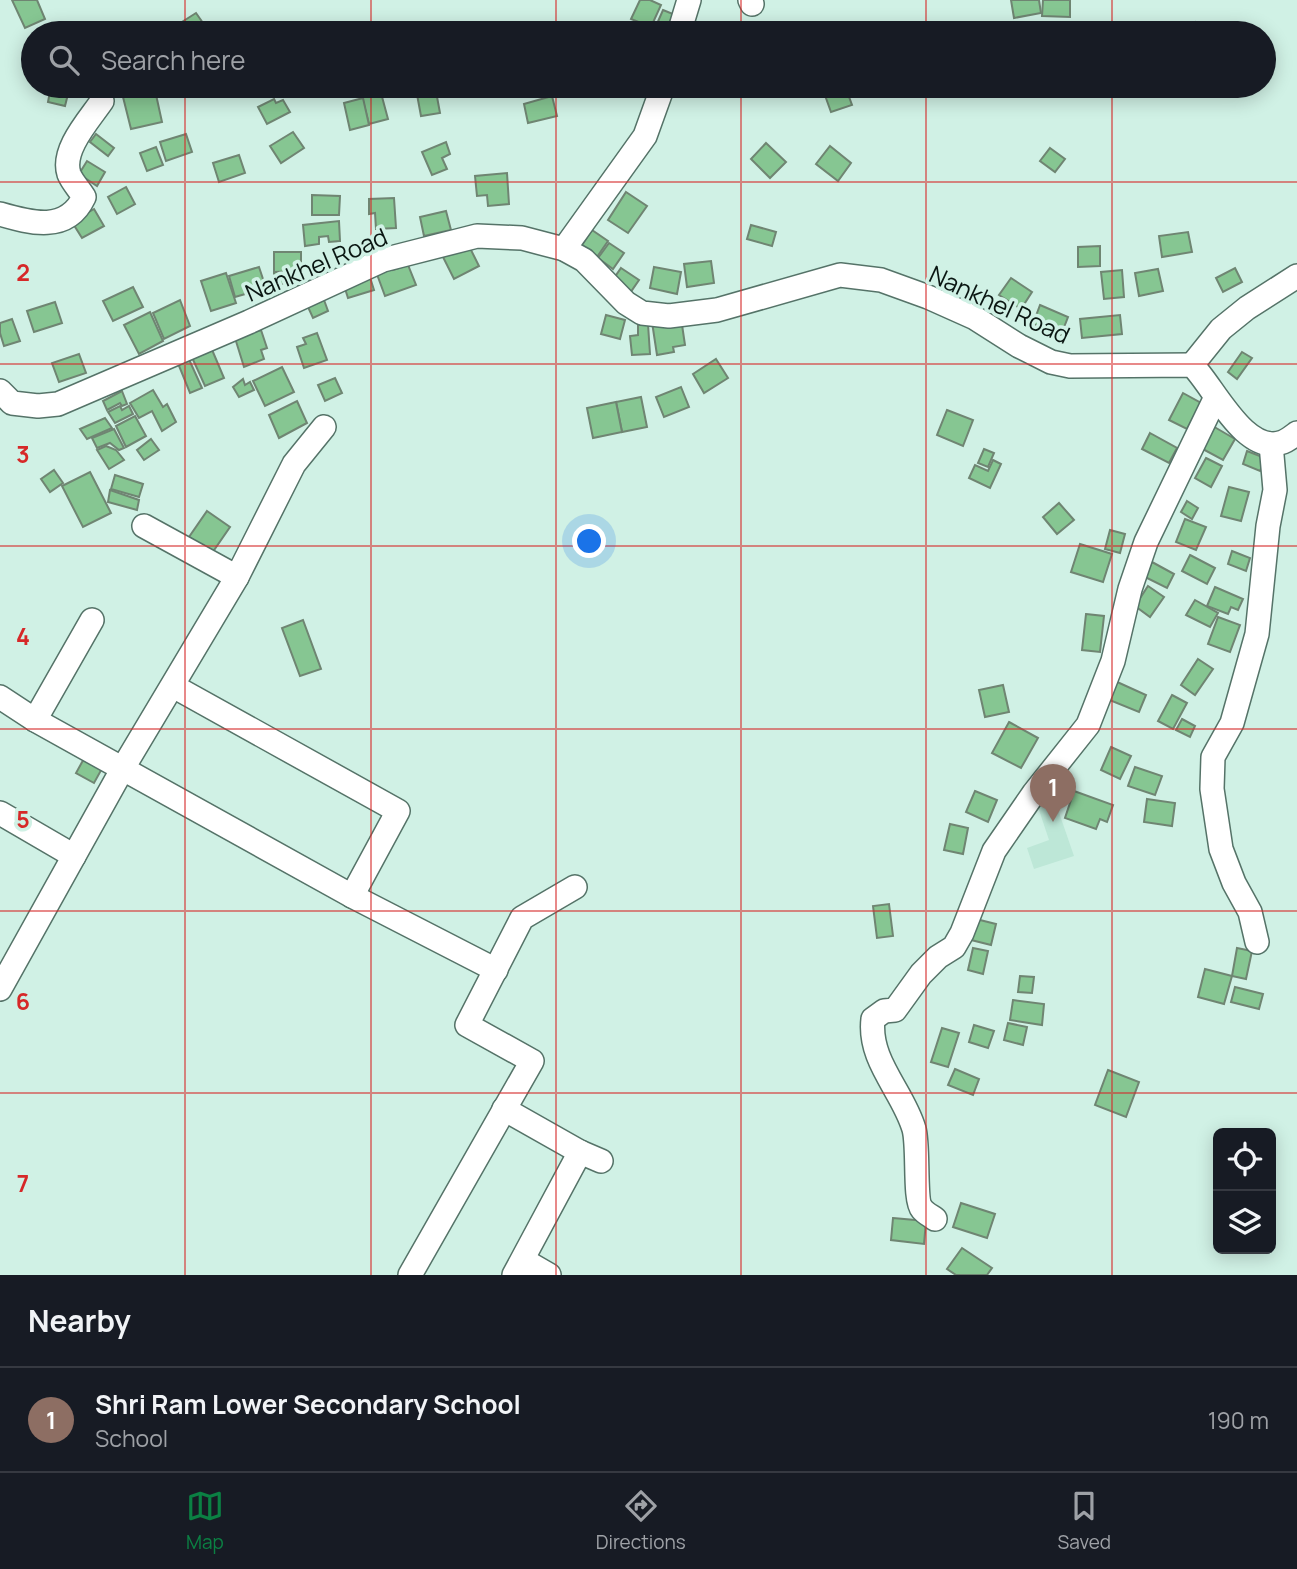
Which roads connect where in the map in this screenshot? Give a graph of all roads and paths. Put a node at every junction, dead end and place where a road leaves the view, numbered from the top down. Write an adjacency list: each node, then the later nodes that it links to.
1 (689, 0): 2 (street)
2 (683, 21)
3 (659, 98): 6 (street)
4 (102, 102): 5 (street)
5 (0, 214)
6 (564, 249): 8 (street, Nankhel Road); 10 (street, Nankhel Road)
7 (1297, 276): 8 (street)
8 (1192, 365): 9 (street)
9 (1215, 399): 13 (street); 31 (street)
10 (4, 400)
11 (324, 427): 15 (street)
12 (1297, 433): 13 (street)
13 (1271, 444): 25 (street)
14 (144, 526): 15 (street)
15 (237, 577): 17 (street)
16 (92, 620): 19 (street)
17 (173, 686): 20 (street); 24 (street)
18 (0, 697): 19 (street)
19 (35, 720): 20 (street)
20 (122, 768): 22 (street); 24 (street)
21 (0, 813): 22 (street)
22 (74, 856): 27 (street)
23 (575, 887): 26 (street)
24 (352, 896): 26 (street)
25 (1257, 942)
26 (496, 970): 28 (street)
27 (0, 989)
28 (504, 1109): 29 (street); 33 (street)
29 (580, 1152): 30 (street); 32 (street)
30 (601, 1161)
31 (935, 1219)
32 (518, 1267): 34 (street)
33 (410, 1275)
34 (549, 1275)

